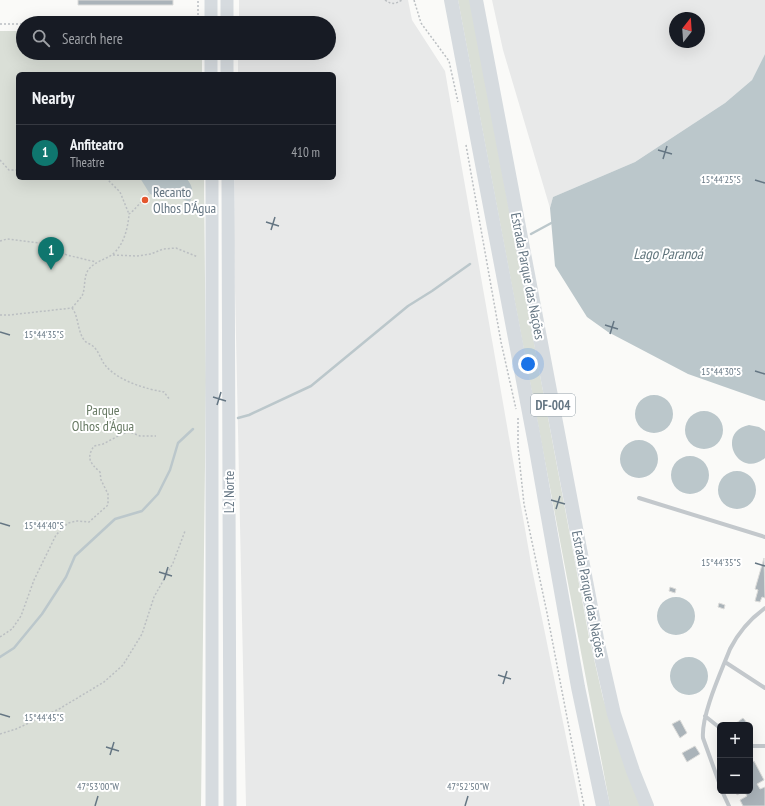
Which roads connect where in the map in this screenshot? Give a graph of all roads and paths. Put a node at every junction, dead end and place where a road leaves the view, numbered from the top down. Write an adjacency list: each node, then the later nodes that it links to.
1 (198, 0): 9 (path)
2 (211, 0): 10 (main road)
3 (226, 0): 11 (main road)
4 (385, 0): 5 (path)
5 (402, 0)
6 (414, 0): 18 (path)
7 (451, 0): 54 (highway, Estrada Parque das Nações / DF-004)
8 (476, 0): 55 (highway, Estrada Parque das Nações / DF-004)
9 (198, 16)
10 (211, 16)
11 (227, 16)
12 (0, 24): 13 (path)
13 (16, 24)
14 (211, 60): 16 (main road)
15 (227, 60): 17 (main road)
16 (211, 72)
17 (227, 72)
18 (459, 105)
19 (466, 143): 34 (path)
20 (0, 160): 21 (path)
21 (16, 170)
22 (108, 180): 26 (path)
23 (212, 180): 51 (main road, L2 Norte)
24 (228, 180): 52 (main road, L2 Norte)
25 (149, 194): 26 (path)
26 (129, 214): 28 (path)
27 (0, 240): 30 (path)
28 (112, 255): 29 (path); 30 (path)
29 (198, 257)
30 (96, 262): 31 (path)
31 (72, 308): 32 (path); 33 (path)
32 (0, 315)
33 (170, 400)
34 (516, 409)
35 (518, 416): 53 (path)
36 (156, 436): 41 (path)
37 (639, 498): 39 (lane)
38 (185, 531): 46 (path)
39 (765, 537)
40 (765, 608): 42 (lane)
41 (0, 637)
42 (725, 662): 43 (lane); 44 (lane)
43 (765, 688)
44 (705, 716): 45 (lane); 49 (lane)
45 (717, 726)
46 (0, 734)
47 (753, 746): 48 (lane)
48 (765, 746)
49 (717, 777)
50 (723, 794): 56 (lane)
51 (212, 806)
52 (230, 806)
53 (584, 806)
54 (603, 806)
55 (647, 806)
56 (728, 806)

